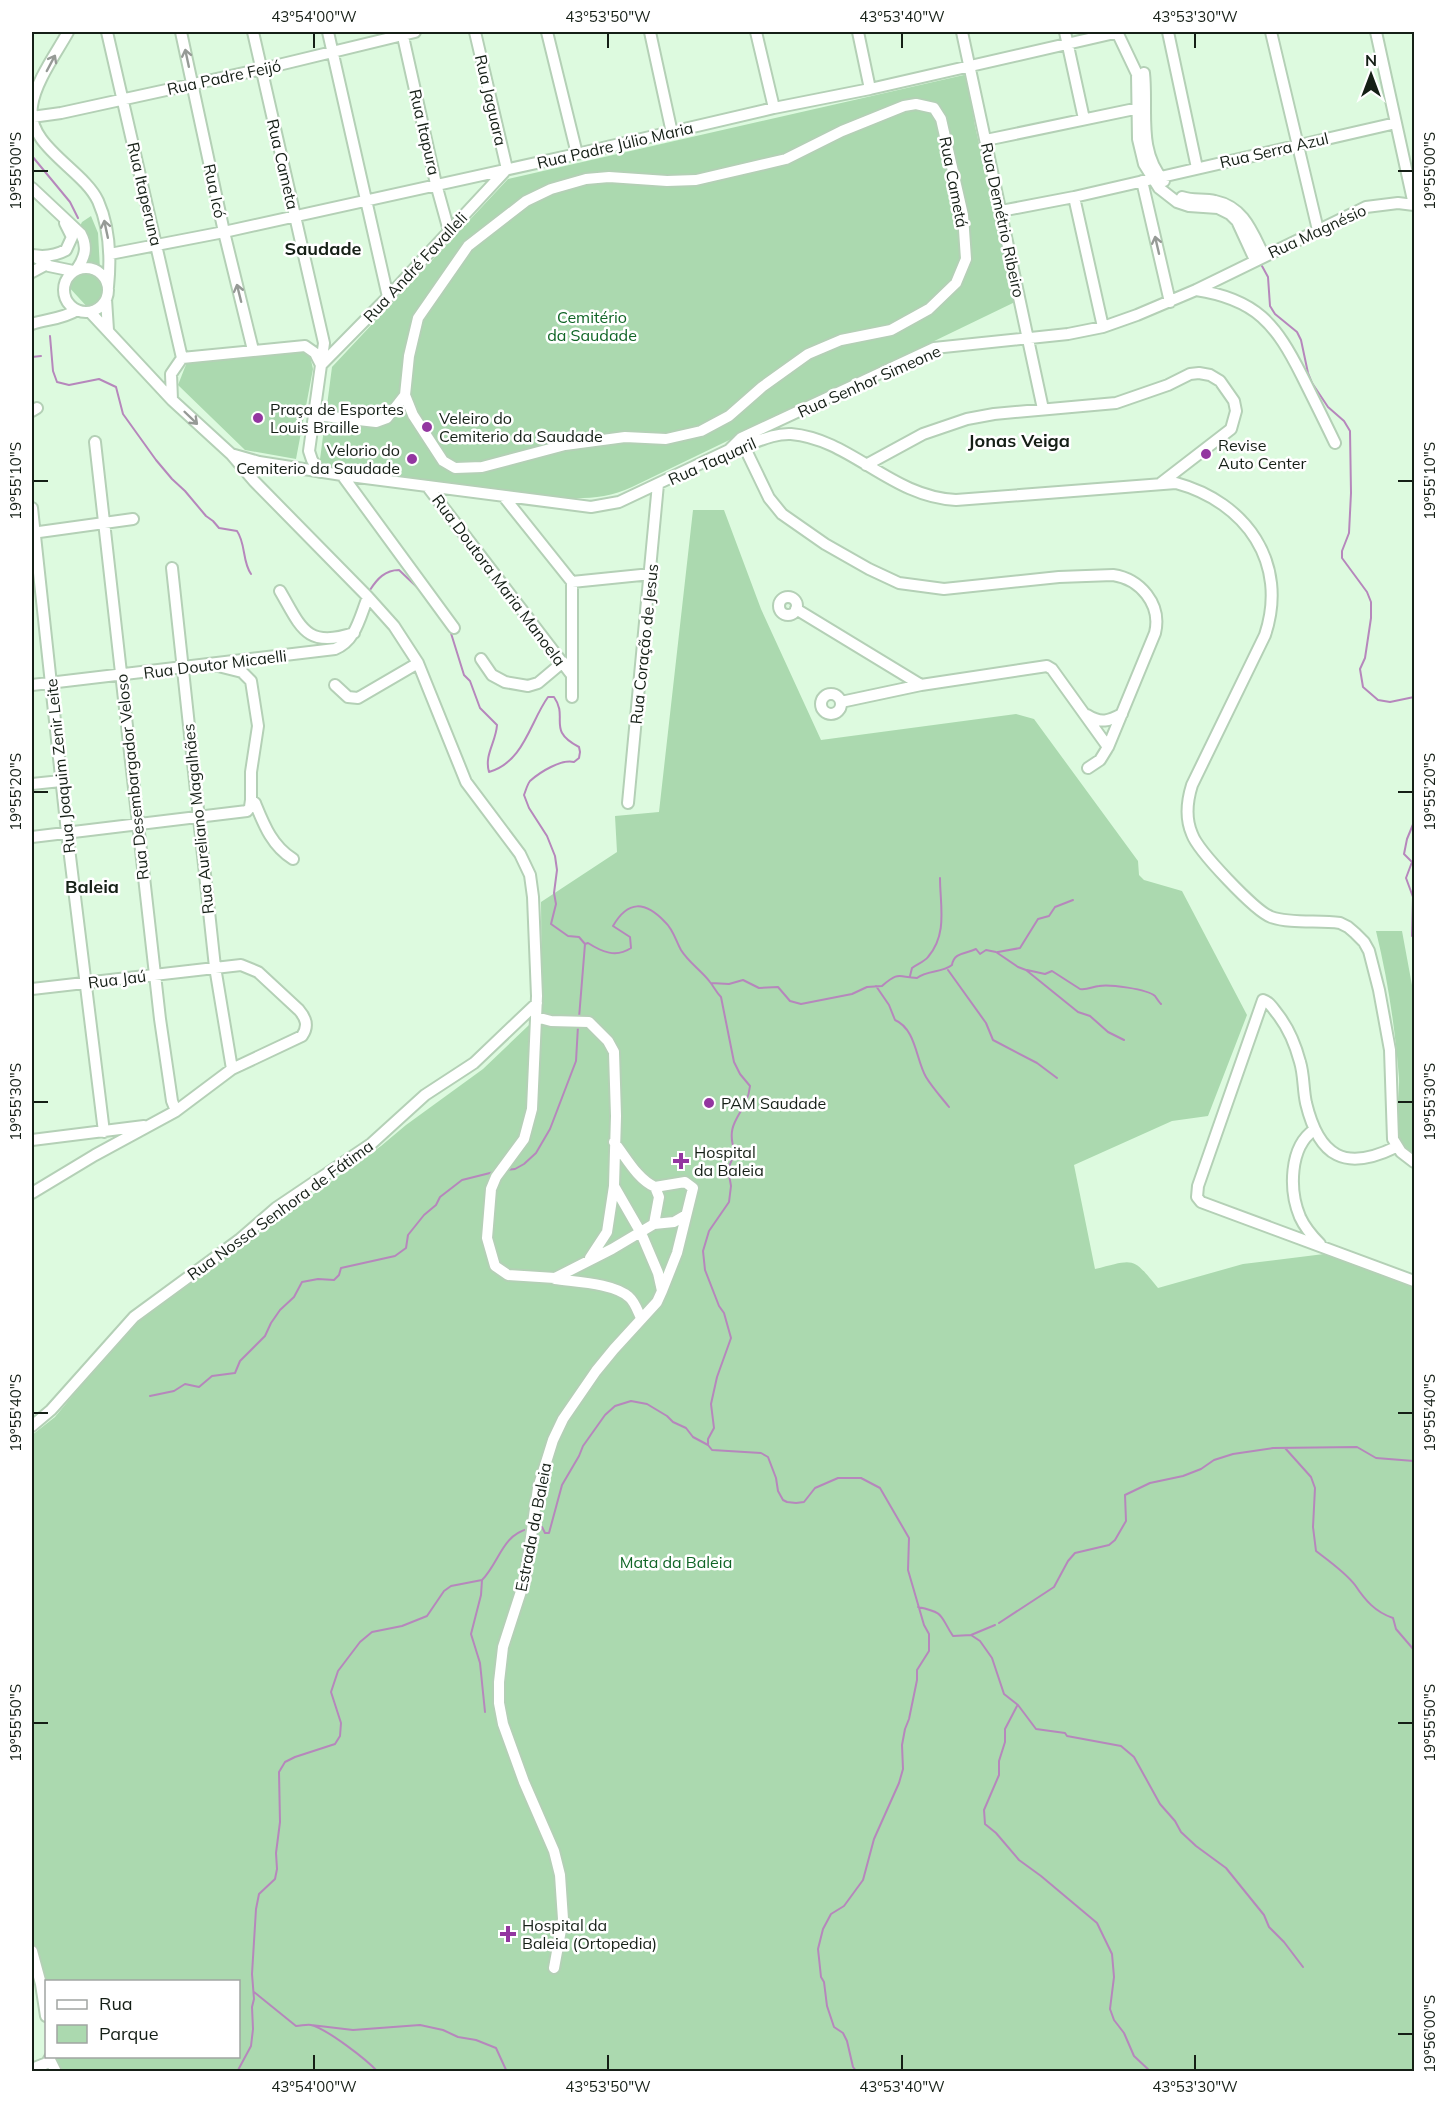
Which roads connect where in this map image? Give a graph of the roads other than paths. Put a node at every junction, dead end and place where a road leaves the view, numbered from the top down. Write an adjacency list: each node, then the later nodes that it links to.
1 (68, 32): 28 (street, one-way to 1)
2 (107, 32): 25 (street, Rua Itaperuna)
3 (181, 32): 23 (street, Rua Icó, one-way to 3)
4 (253, 32): 22 (street, Rua Cameta)
5 (328, 32): 20 (street)
6 (415, 32): 18 (street, Rua Padre Feijó)
7 (475, 32): 36 (street, Rua Jaguara)
8 (547, 32): 34 (street)
9 (650, 32): 31 (street)
10 (756, 32): 26 (street)
11 (858, 32): 24 (street)
12 (962, 32): 21 (street, Rua Demétrio Ribeiro)
13 (1118, 32): 19 (street, Rua Padre Júlio Maria); 27 (street)
14 (1124, 32): 27 (street)
15 (1168, 32): 35 (street)
16 (1271, 32): 33 (street)
17 (1376, 32): 30 (street)
18 (402, 33): 20 (street, Rua Padre Feijó); 38 (street, Rua Itapura)
19 (1066, 37): 21 (street, Rua Padre Júlio Maria); 29 (street)
20 (333, 53): 22 (street, Rua Padre Feijó); 41 (street)
21 (970, 66): 24 (street, Rua Padre Júlio Maria); 32 (street, Rua Demétrio Ribeiro)
22 (262, 69): 23 (street, Rua Padre Feijó); 45 (street, Rua Cameta)
23 (192, 84): 25 (street, Rua Padre Feijó); 48 (street, Rua Icó)
24 (870, 88): 26 (street, Rua Padre Júlio Maria)
25 (122, 100): 28 (street, Rua Padre Feijó); 49 (street, Rua Itaperuna)
26 (774, 108): 31 (street, Rua Padre Júlio Maria)
27 (1141, 108): 29 (street); 37 (street)
28 (32, 117): 50 (street, one-way to 28)
29 (1083, 119): 32 (street)
30 (1396, 123): 33 (street, Rua Serra Azul); 42 (street)
31 (672, 133): 34 (street, Rua Padre Júlio Maria)
32 (986, 140): 43 (street, Rua Demétrio Ribeiro)
33 (1299, 144): 35 (street, Rua Serra Azul); 46 (street)
34 (578, 154): 36 (street, Rua Padre Júlio Maria)
35 (1197, 168): 37 (street, Rua Serra Azul)
36 (507, 169): 38 (street, Rua Padre Júlio Maria); 47 (street, Rua André Favalleli)
37 (1152, 179): 40 (street, Rua Serra Azul); 52 (street); 61 (street, one-way to 37)
38 (436, 184): 41 (street, Rua Padre Júlio Maria); 47 (street, Rua Itapura)
39 (32, 188): 44 (street)
40 (1074, 197): 43 (street, Rua Serra Azul); 66 (street)
41 (365, 200): 45 (street, Rua Padre Júlio Maria); 59 (street)
42 (1414, 205): 46 (street, Rua Magnésio)
43 (1001, 211): 69 (street, Rua Demétrio Ribeiro)
44 (58, 213): 51 (street); 54 (street)
45 (294, 216): 48 (street, Rua Padre Júlio Maria); 68 (street, Rua Cameta)
46 (1318, 230): 52 (street, Rua Magnésio)
47 (449, 231): 59 (street, Rua André Favalleli)
48 (224, 232): 49 (street, Rua Padre Júlio Maria); 71 (street, Rua Icó, one-way to 48)
49 (157, 245): 50 (street, Rua Padre Júlio Maria); 72 (street, Rua Itaperuna)
50 (110, 254): 56 (street)
51 (32, 255): 53 (street)
52 (1259, 258): 57 (street, Rua Senhor Simeone)
53 (48, 265): 54 (street); 55 (street); 58 (street)
54 (75, 270): 56 (street); 58 (street)
55 (32, 272)
56 (108, 287): 60 (street)
57 (1196, 290): 61 (street, Rua Senhor Simeone); 82 (street)
58 (64, 292): 62 (street); 64 (street)
59 (388, 297): 73 (street, Rua André Favalleli)
60 (106, 299): 63 (street); 67 (street)
61 (1170, 302): 66 (street, Rua Senhor Simeone)
62 (77, 310): 63 (street); 64 (street)
63 (90, 312): 67 (street)
64 (50, 318): 65 (street)
65 (32, 324)
66 (1103, 327): 69 (street, Rua Senhor Simeone)
67 (108, 330): 75 (street)
68 (321, 332): 70 (street); 73 (street, Rua Cameta)
69 (1029, 339): 78 (street, Rua Demétrio Ribeiro); 81 (street, Rua Senhor Simeone)
70 (305, 346): 71 (street); 73 (street)
71 (253, 350): 72 (street)
72 (182, 357): 74 (street)
73 (321, 365): 79 (street, Rua Cameta)
74 (171, 374): 75 (street); 77 (street)
75 (150, 376): 77 (street)
76 (405, 395): 76 (street, Rua Cametá); 79 (street)
77 (172, 400): 84 (street, one-way to 84)
78 (1043, 409): 86 (street); 91 (street)
79 (315, 415): 83 (street, Rua Cameta)
80 (95, 442): 97 (street, Rua Desembargador Veloso)
81 (742, 443): 86 (street, Rua Taquaril); 92 (street, Rua Taquaril); 121 (street)
82 (1335, 443)
83 (309, 450): 87 (street); 88 (street)
84 (231, 454): 85 (street, Rua Taquaril); 90 (street)
85 (259, 462): 87 (street, Rua Taquaril); 90 (street)
86 (866, 465): 91 (street, Rua Taquaril)
87 (290, 467): 88 (street, Rua Taquaril)
88 (320, 472): 89 (street, Rua Taquaril)
89 (342, 475): 93 (street, Rua Taquaril); 105 (street)
90 (254, 481): 103 (street)
91 (1161, 483): 146 (street, Rua Taquaril)
92 (658, 484): 94 (street, Rua Taquaril); 100 (street, Rua Coração de Jesus)
93 (428, 486): 94 (street, Rua Taquaril); 108 (street, Rua Doutora Maria Manoela)
94 (504, 496): 101 (street)
95 (32, 508): 98 (street, Rua Joaquim Zenir Leite)
96 (134, 519): 97 (street)
97 (105, 524): 98 (street); 113 (street, Rua Desembargador Veloso)
98 (33, 533): 114 (street, Rua Joaquim Zenir Leite)
99 (172, 568): 111 (street, Rua Aureliano Magalhães)
100 (651, 574): 101 (street); 127 (street, Rua Coração de Jesus)
101 (572, 582): 112 (street)
102 (280, 591): 106 (street)
103 (368, 597): 106 (street); 109 (street)
104 (796, 609): 117 (street)
105 (454, 628)
106 (354, 633): 110 (street, Rua Doutor Micaelli)
107 (481, 659): 108 (street)
108 (563, 662): 112 (street, Rua Doutora Maria Manoela)
109 (418, 663): 116 (street); 137 (street)
110 (210, 664): 111 (street, Rua Doutor Micaelli); 126 (street)
111 (181, 668): 113 (street, Rua Doutor Micaelli); 128 (street, Rua Aureliano Magalhães)
112 (571, 674): 118 (street)
113 (121, 675): 114 (street, Rua Doutor Micaelli); 129 (street, Rua Desembargador Veloso)
114 (51, 682): 115 (street, Rua Doutor Micaelli); 124 (street, Rua Joaquim Zenir Leite)
115 (32, 685)
116 (335, 685)
117 (921, 685): 119 (street); 120 (street)
118 (572, 698)
119 (841, 702)
120 (1083, 712): 121 (street); 122 (street)
121 (1123, 714): 122 (street)
122 (1108, 747): 123 (street)
123 (1088, 768)
124 (61, 781): 125 (street); 130 (street, Rua Joaquim Zenir Leite)
125 (32, 784)
126 (251, 800): 128 (street); 132 (street)
127 (628, 803)
128 (198, 818): 129 (street); 133 (street, Rua Aureliano Magalhães)
129 (136, 825): 130 (street); 134 (street, Rua Desembargador Veloso)
130 (67, 832): 131 (street); 135 (street, Rua Joaquim Zenir Leite)
131 (32, 837)
132 (293, 859)
133 (215, 967): 134 (street, Rua Jaú); 139 (street, Rua Aureliano Magalhães); 139 (street, Rua Jaú)
134 (156, 975): 135 (street, Rua Jaú); 140 (street, Rua Desembargador Veloso)
135 (86, 983): 136 (street, Rua Jaú); 143 (street, Rua Joaquim Zenir Leite)
136 (32, 989)
137 (537, 1003): 138 (street); 160 (street, Rua Nossa Senhora de Fátima)
138 (536, 1017): 145 (street); 156 (street)
139 (232, 1069): 140 (street)
140 (176, 1111): 141 (street)
141 (152, 1125): 143 (street); 150 (street)
142 (1314, 1130): 146 (street); 154 (street); 154 (street)
143 (104, 1132): 144 (street)
144 (32, 1139)
145 (614, 1142): 148 (street); 149 (street)
146 (1396, 1147): 147 (street)
147 (1414, 1162)
148 (614, 1186): 153 (street); 155 (street)
149 (655, 1187): 151 (street, Estrada da Baleia); 152 (street)
150 (32, 1193)
151 (686, 1215): 152 (street); 158 (street, Estrada da Baleia)
152 (654, 1224): 153 (street)
153 (641, 1233): 155 (street); 158 (street)
154 (1323, 1247): 157 (street)
155 (584, 1262): 156 (street)
156 (555, 1278): 159 (street)
157 (1414, 1281)
158 (662, 1291): 159 (street, Estrada da Baleia)
159 (641, 1318): 163 (street, Estrada da Baleia)
160 (32, 1426)
161 (32, 1951): 162 (street)
162 (34, 1966): 164 (street)
163 (554, 1968)
164 (45, 2012)
165 (50, 2058): 166 (street); 167 (street)
166 (34, 2068)
167 (56, 2072)

